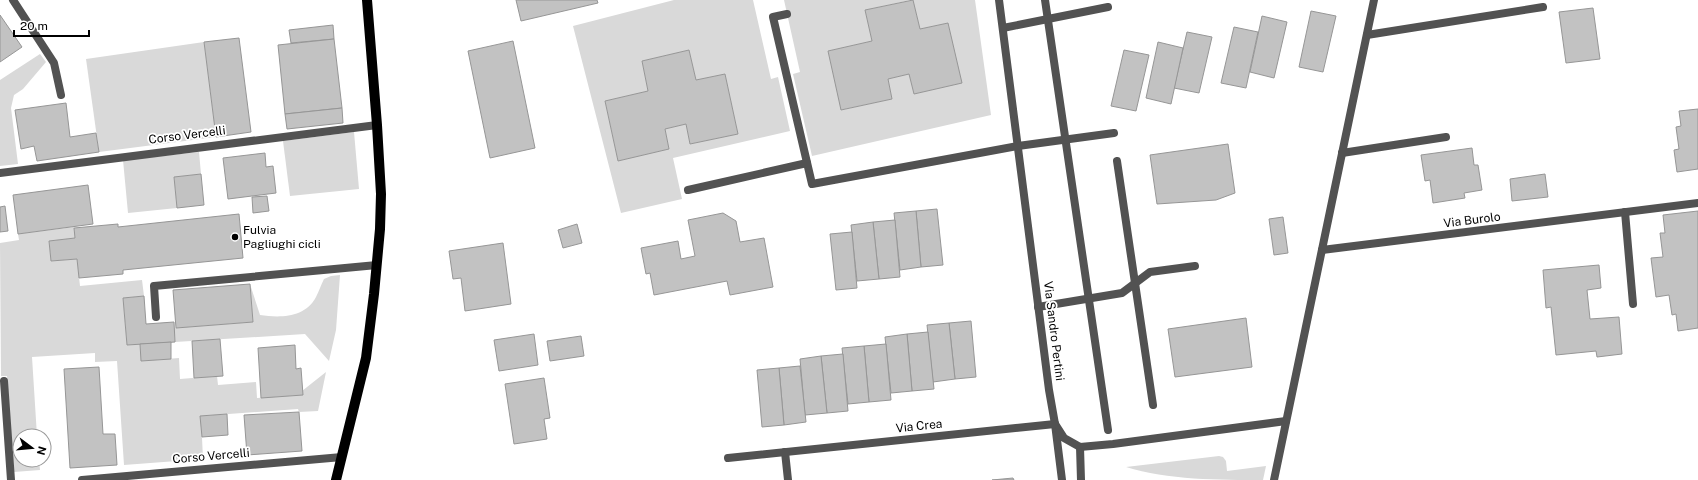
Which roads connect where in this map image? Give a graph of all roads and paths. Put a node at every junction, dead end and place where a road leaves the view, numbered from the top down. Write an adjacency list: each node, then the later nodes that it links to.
1 (13, 0): 12 (street)
2 (367, 0): 13 (main road)
3 (999, 0): 10 (street, Via Sandro Pertini)
4 (1045, 0): 9 (street)
5 (1374, 0): 11 (street)
6 (1108, 6): 9 (street)
7 (1543, 7): 11 (street)
8 (787, 14): 20 (street)
9 (1048, 19): 10 (street); 16 (street)
10 (1002, 28): 17 (street, Via Sandro Pertini)
11 (1367, 35): 18 (street)
12 (61, 95)
13 (377, 125): 21 (street, Corso Vercelli); 26 (main road)
14 (1114, 133): 16 (street)
15 (1446, 137): 18 (street)
16 (1065, 139): 17 (street); 29 (street)
17 (1018, 146): 20 (street); 31 (street, Via Sandro Pertini)
18 (1342, 153): 25 (street)
19 (1117, 161): 28 (street)
20 (807, 163): 22 (street)
21 (0, 173)
22 (688, 190)
23 (1698, 203): 24 (street, Via Burolo)
24 (1625, 212): 25 (street, Via Burolo); 30 (street)
25 (1322, 250): 35 (street)
26 (377, 265): 32 (street); 40 (main road)
27 (1195, 266): 28 (street)
28 (1135, 284): 29 (street); 34 (street)
29 (1089, 299): 31 (street); 37 (street)
30 (1633, 304)
31 (1038, 307): 36 (street, Via Sandro Pertini)
32 (156, 317)
33 (4, 382): 42 (street)
34 (1153, 405)
35 (1286, 421): 38 (street); 48 (street)
36 (1055, 424): 38 (street, Via Sandro Pertini); 39 (street, Via Crea); 46 (street)
37 (1108, 430)
38 (1080, 447): 47 (street)
39 (785, 452): 41 (street, Via Crea); 45 (street)
40 (342, 458): 43 (street, Corso Vercelli); 44 (main road)
41 (728, 458)
42 (10, 480)
43 (82, 480)
44 (336, 480)
45 (788, 480)
46 (1062, 480)
47 (1081, 480)
48 (1274, 480)

